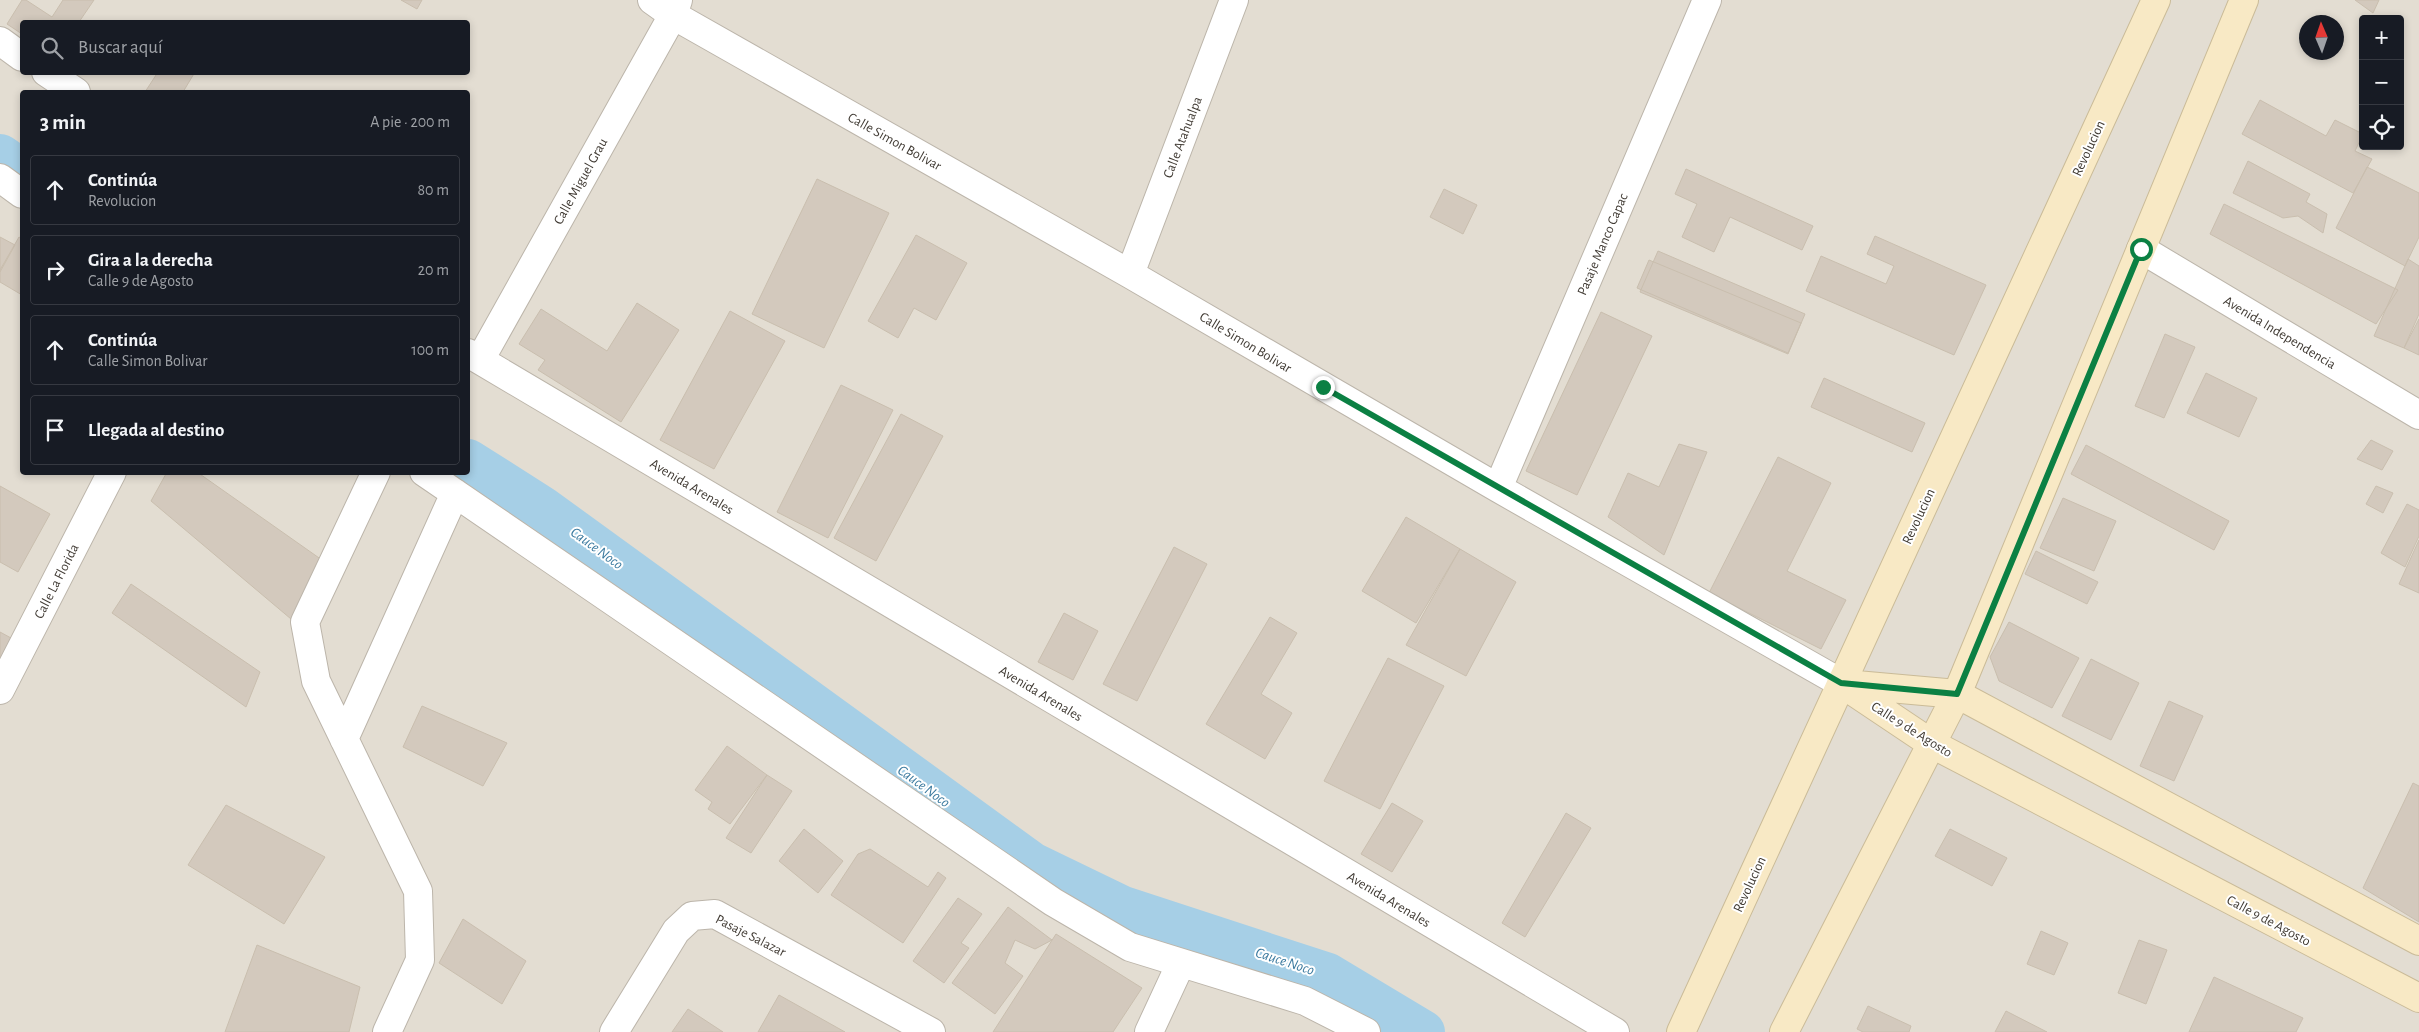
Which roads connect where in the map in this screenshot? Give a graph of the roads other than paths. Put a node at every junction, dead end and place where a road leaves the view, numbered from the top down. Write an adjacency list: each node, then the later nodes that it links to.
1 (1234, 0): 13 (street, Calle Atahualpa)
2 (1707, 0): 19 (street, Pasaje Manco Capac)
3 (2156, 0): 21 (street, Revolucion)
4 (2244, 0): 12 (street)
5 (668, 5): 13 (street, Calle Simon Bolivar); 14 (street, Calle Miguel Grau)
6 (0, 41): 7 (street)
7 (20, 55)
8 (50, 75): 9 (street)
9 (73, 90)
10 (0, 178): 11 (street)
11 (20, 193)
12 (2141, 249): 15 (street, Avenida Independencia); 23 (street)
13 (1130, 274): 19 (street, Calle Simon Bolivar)
14 (474, 356): 34 (street, Avenida Arenales)
15 (2419, 415)
16 (110, 475): 22 (street, Calle La Florida)
17 (375, 475): 24 (street)
18 (428, 475): 20 (street)
19 (1498, 488): 21 (street, Calle Simon Bolivar)
20 (455, 493): 24 (street); 27 (street)
21 (1841, 683): 23 (street, Calle 9 de Agosto); 25 (street, Calle 9 de Agosto); 35 (street, Revolucion)
22 (0, 690)
23 (1957, 694): 25 (street); 26 (street, Calle 9 de Agosto)
24 (344, 739): 29 (street)
25 (1932, 744): 28 (street, Calle 9 de Agosto); 36 (street)
26 (2419, 941)
27 (1181, 963): 32 (street); 33 (street)
28 (2419, 998)
29 (387, 1032)
30 (614, 1032): 31 (street, Pasaje Salazar)
31 (931, 1032)
32 (1149, 1032)
33 (1366, 1032)
34 (1615, 1032)
35 (1680, 1032)
36 (1784, 1032)

